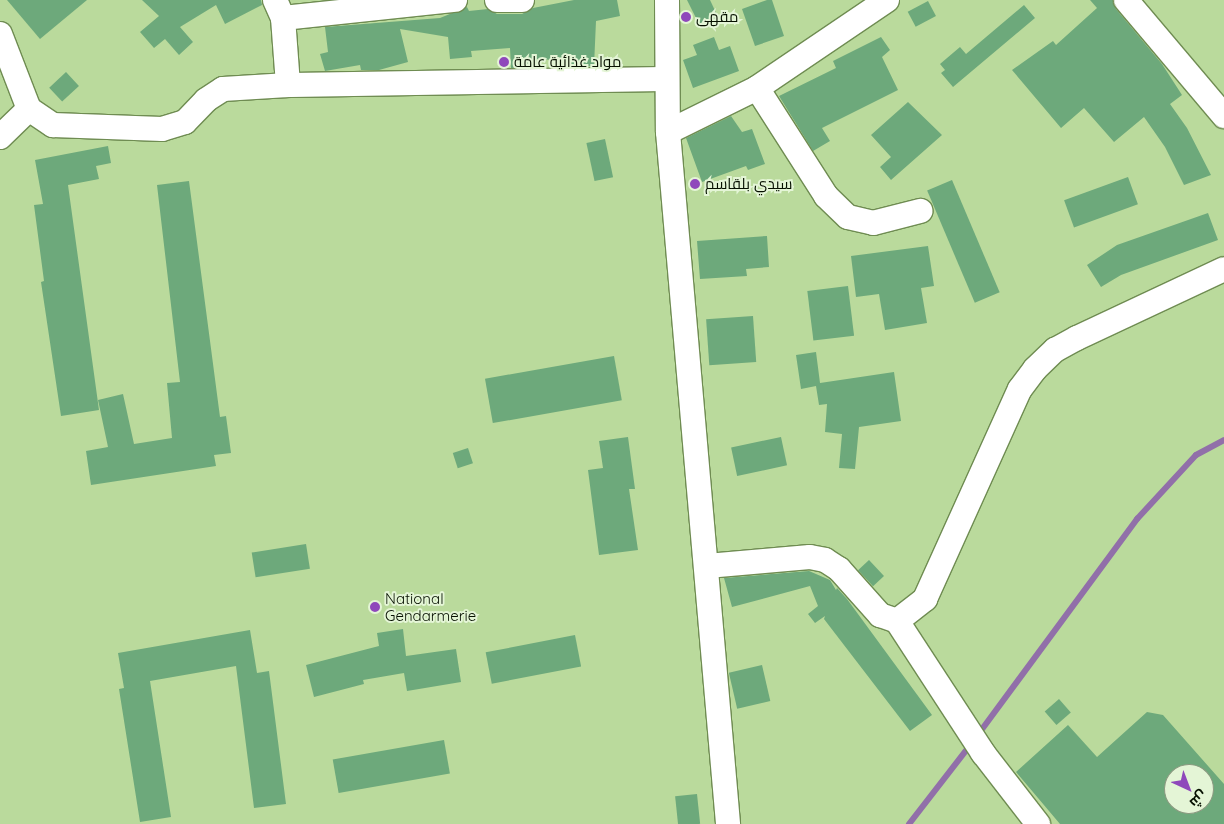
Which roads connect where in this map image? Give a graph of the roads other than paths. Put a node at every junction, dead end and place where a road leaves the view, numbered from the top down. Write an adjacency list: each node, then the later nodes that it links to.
1 (455, 0): 7 (street)
2 (497, 0): 3 (street)
3 (522, 0)
4 (666, 0): 10 (street)
5 (887, 0): 12 (street)
6 (1126, 0): 14 (street)
7 (384, 4): 8 (street)
8 (279, 9): 11 (street)
9 (0, 34): 13 (street)
10 (667, 79): 11 (street); 15 (street)
11 (288, 85): 13 (street)
12 (757, 88): 15 (street); 17 (street)
13 (29, 109): 16 (street)
14 (1224, 116)
15 (668, 132): 19 (street)
16 (0, 137)
17 (920, 211)
18 (1224, 269): 20 (street)
19 (707, 566): 20 (street); 21 (street)
20 (897, 620): 22 (street)
21 (728, 824)
22 (1038, 824)

